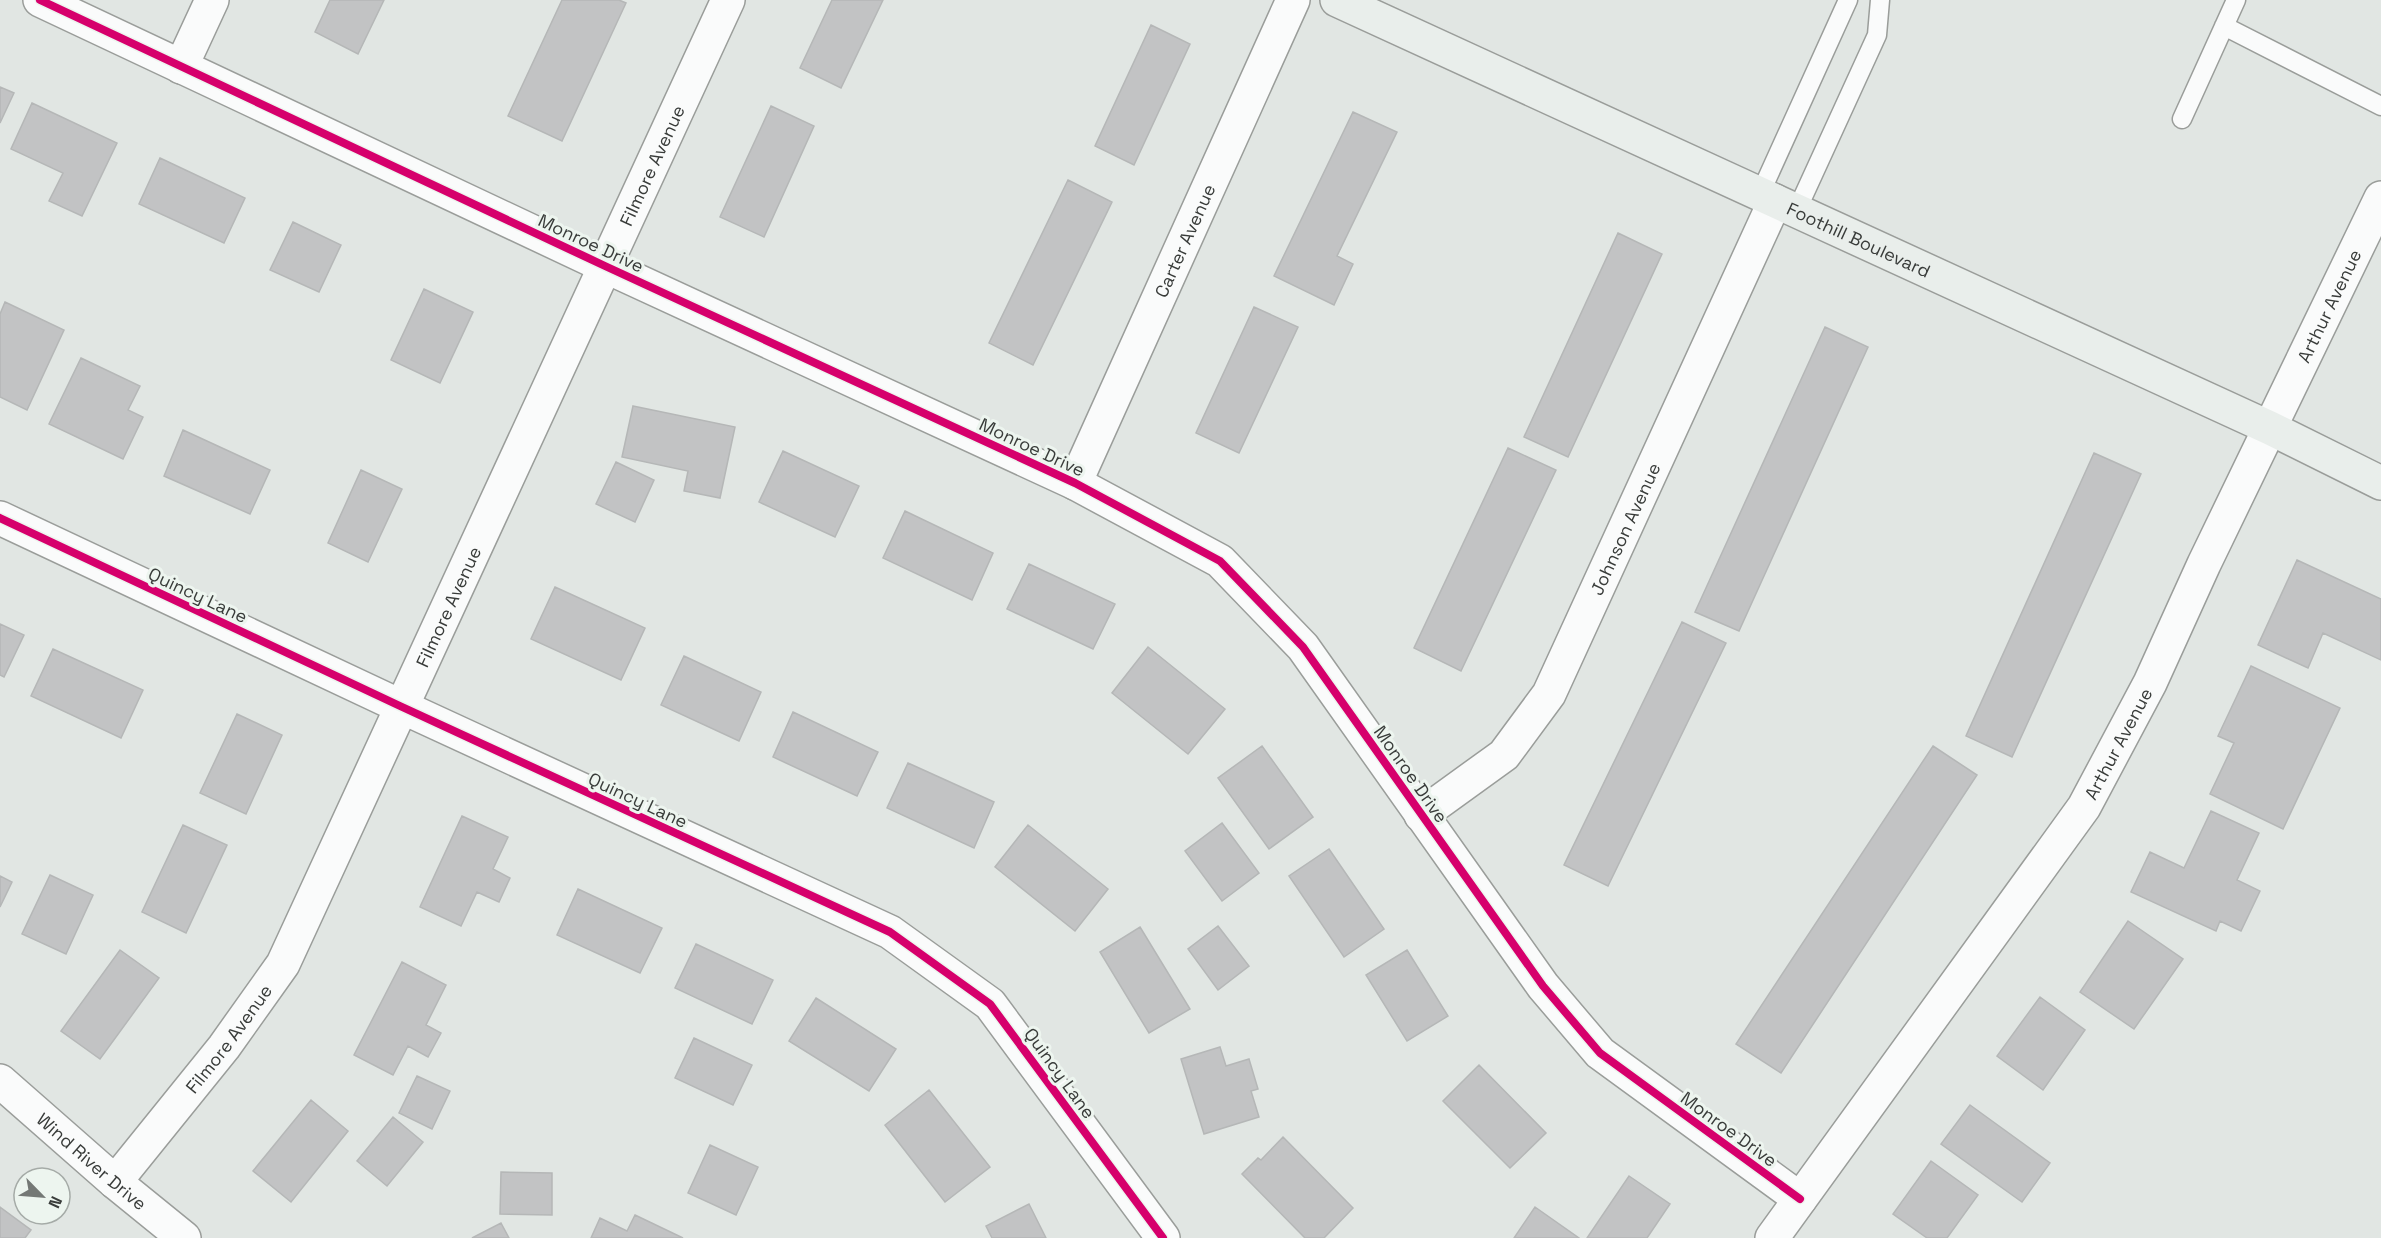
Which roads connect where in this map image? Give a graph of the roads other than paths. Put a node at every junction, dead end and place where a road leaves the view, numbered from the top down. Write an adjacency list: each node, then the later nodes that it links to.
1 (40, 0): 10 (street, Monroe Drive)
2 (212, 0): 10 (street)
3 (728, 0): 15 (street, Filmore Avenue)
4 (1293, 0): 17 (street, Carter Avenue)
5 (1337, 0): 14 (main road, Foothill Boulevard)
6 (1848, 0): 14 (lane)
7 (1880, 0): 14 (lane)
8 (2236, 0): 9 (lane)
9 (2224, 26): 11 (lane); 12 (lane)
10 (181, 67): 15 (street, Monroe Drive)
11 (2381, 106)
12 (2182, 119)
13 (2381, 198): 16 (street, Arthur Avenue)
14 (1777, 202): 16 (main road, Foothill Boulevard); 21 (street, Johnson Avenue)
15 (605, 266): 17 (street, Monroe Drive); 20 (street, Filmore Avenue)
16 (2270, 428): 18 (main road, Foothill Boulevard); 24 (street, Arthur Avenue)
17 (1076, 483): 21 (street, Monroe Drive)
18 (2381, 483)
19 (0, 518): 20 (street, Quincy Lane)
20 (400, 706): 23 (street, Filmore Avenue); 26 (street, Quincy Lane)
21 (1421, 815): 24 (street, Monroe Drive)
22 (0, 1081): 23 (street, Wind River Drive)
23 (115, 1182): 25 (street, Wind River Drive)
24 (1800, 1199): 27 (street, Arthur Avenue)
25 (184, 1238)
26 (1163, 1238)
27 (1772, 1238)

